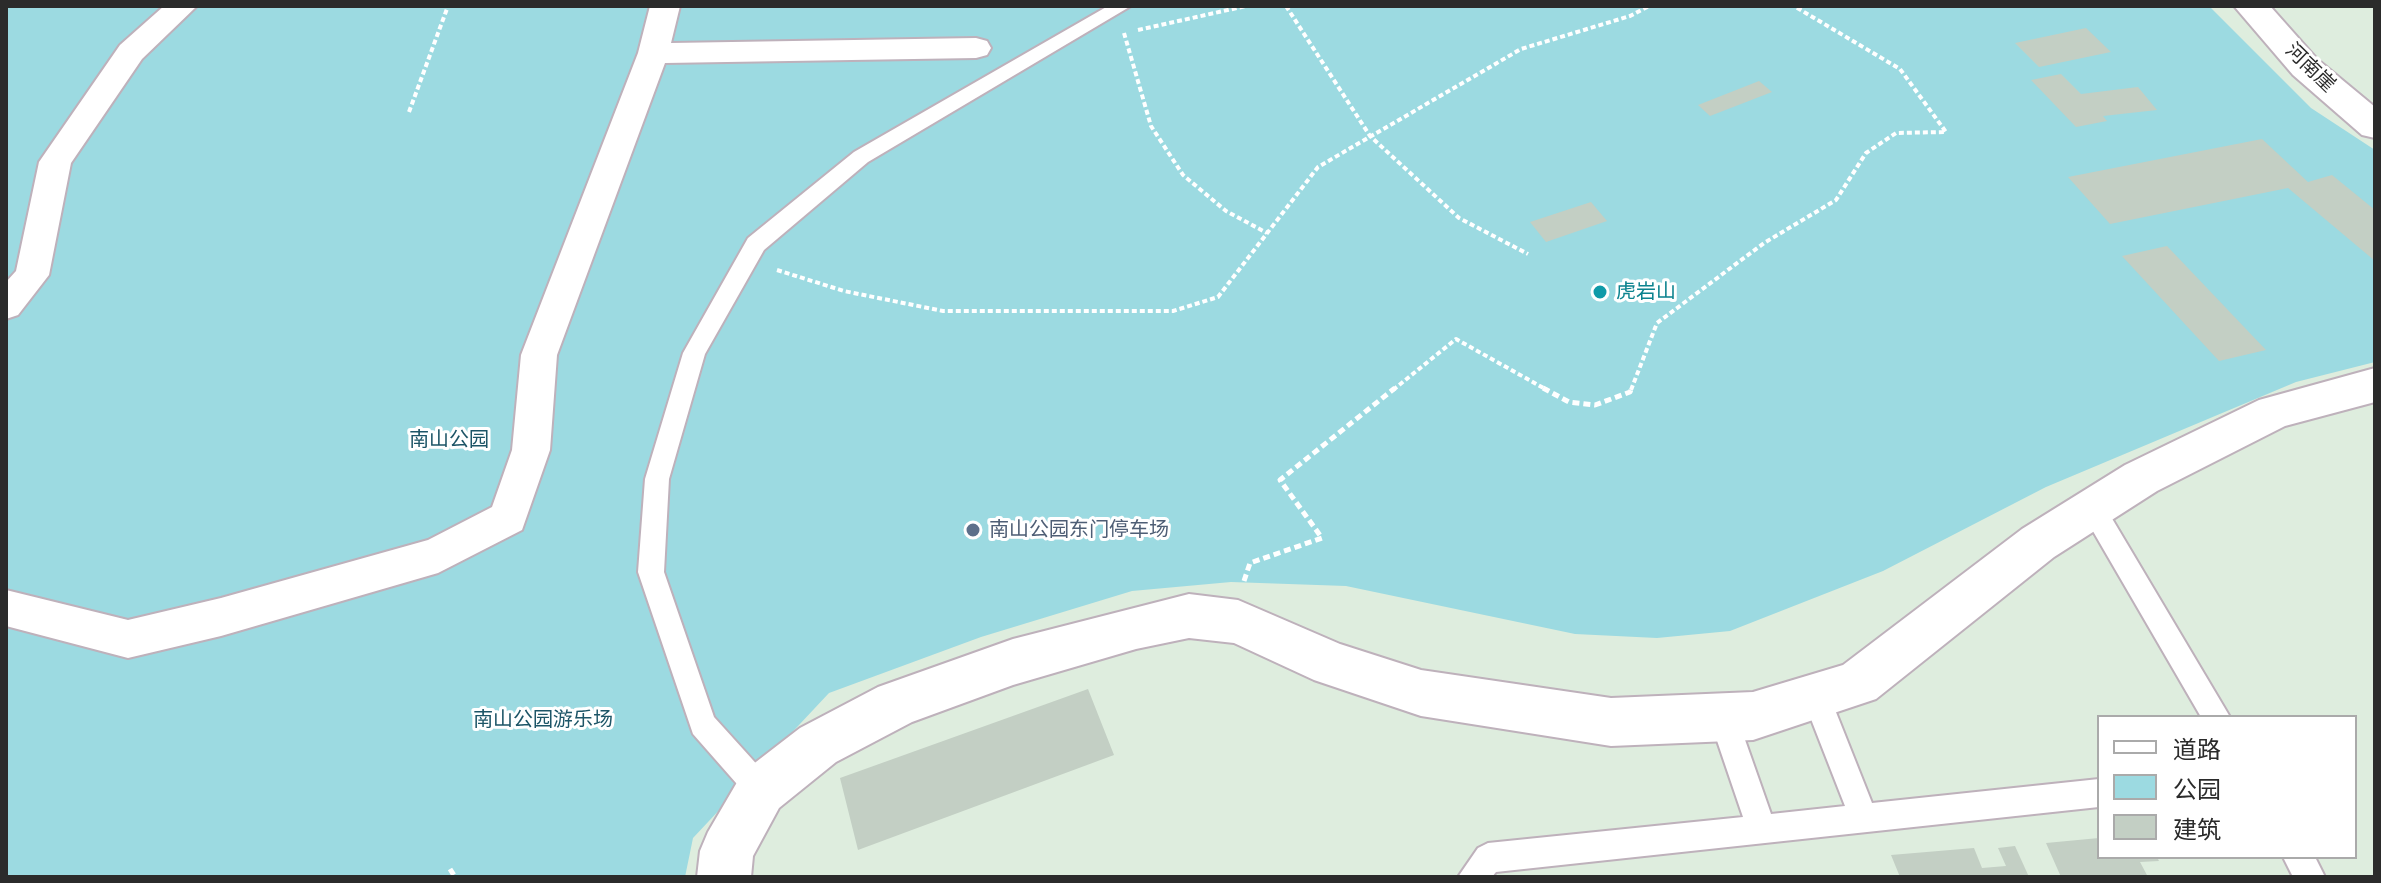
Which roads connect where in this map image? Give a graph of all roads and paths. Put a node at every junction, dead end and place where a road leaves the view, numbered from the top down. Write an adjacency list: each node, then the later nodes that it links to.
1 (182, 6): 18 (street)
2 (448, 6): 12 (path)
3 (665, 6): 11 (street)
4 (1122, 6): 17 (lane)
5 (1246, 6): 15 (path)
6 (1286, 6): 14 (path)
7 (1649, 6): 14 (path)
8 (1794, 6): 21 (path)
9 (2251, 6): 13 (street, 河南崖)
10 (976, 48): 11 (street)
11 (653, 53): 22 (street)
12 (409, 112)
13 (2375, 126)
14 (1370, 136): 15 (path); 16 (path)
15 (1267, 233): 17 (path)
16 (1528, 254)
17 (747, 260): 26 (lane)
18 (6, 306)
19 (2375, 385): 20 (street)
20 (2092, 507): 23 (street); 24 (lane)
21 (1240, 593)
22 (6, 608)
23 (1816, 696): 25 (street); 28 (lane)
24 (2215, 715)
25 (1723, 717): 26 (street); 29 (lane)
26 (761, 790): 31 (street)
27 (2097, 793): 28 (lane)
28 (1864, 818): 29 (lane)
29 (1762, 829): 34 (lane)
30 (2299, 859): 35 (lane)
31 (718, 868)
32 (450, 869): 33 (path)
33 (455, 877)
34 (1473, 877)
35 (2310, 877)

